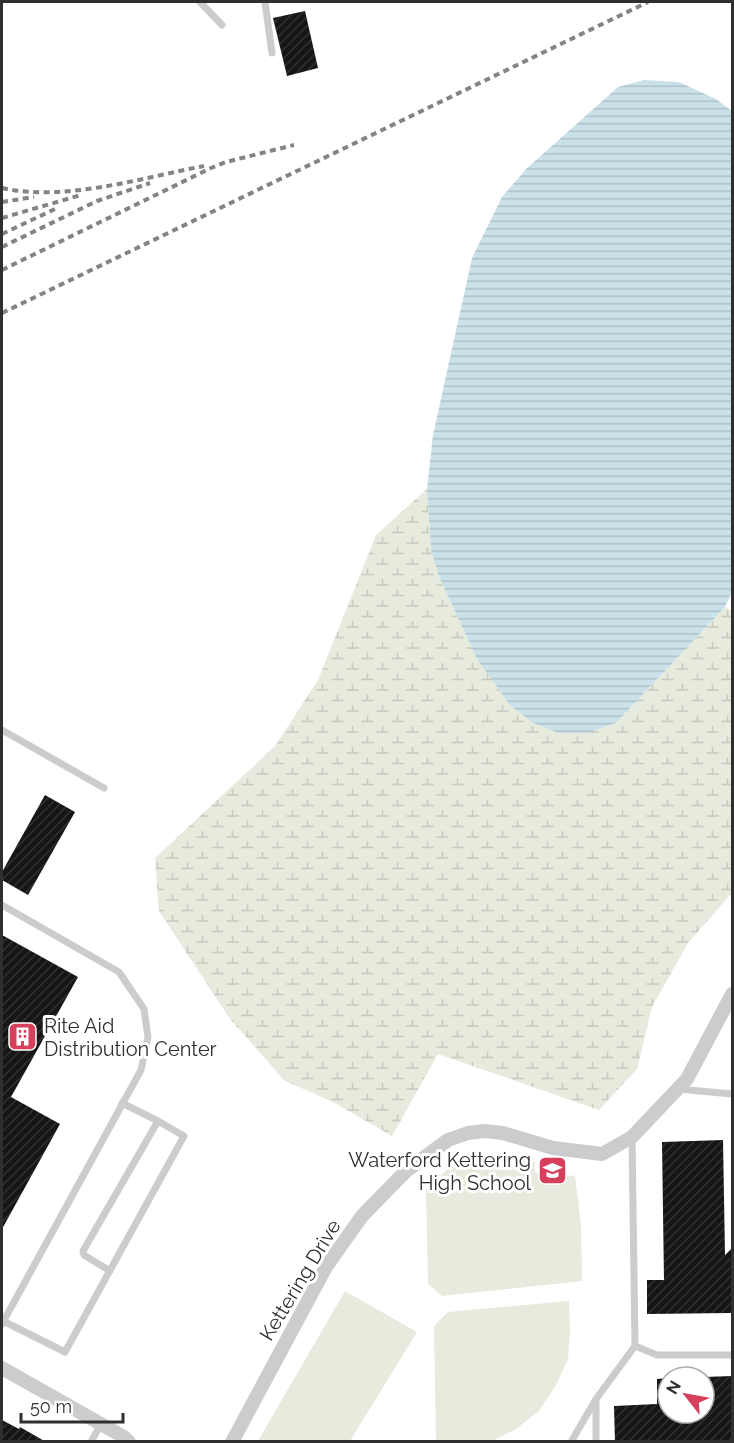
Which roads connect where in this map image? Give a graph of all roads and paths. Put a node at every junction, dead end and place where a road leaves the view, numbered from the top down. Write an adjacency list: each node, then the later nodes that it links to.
1 (200, 2): 3 (lane)
2 (265, 2): 4 (lane)
3 (222, 26)
4 (272, 53)
5 (2, 730): 6 (lane)
6 (104, 788)
7 (2, 905): 11 (lane)
8 (732, 994): 9 (street, Kettering Drive)
9 (678, 1089): 10 (lane); 13 (street, Kettering Drive)
10 (732, 1094)
11 (122, 1103): 12 (lane); 15 (lane)
12 (158, 1121): 14 (lane); 14 (lane)
13 (632, 1137): 16 (lane); 23 (street, Kettering Drive)
14 (110, 1271): 15 (lane)
15 (2, 1323)
16 (635, 1346): 17 (lane); 19 (lane)
17 (732, 1355)
18 (2, 1368): 20 (street)
19 (596, 1399): 24 (lane); 25 (lane)
20 (101, 1424): 21 (lane); 22 (street)
21 (91, 1442)
22 (129, 1442)
23 (232, 1442)
24 (572, 1442)
25 (596, 1442)

